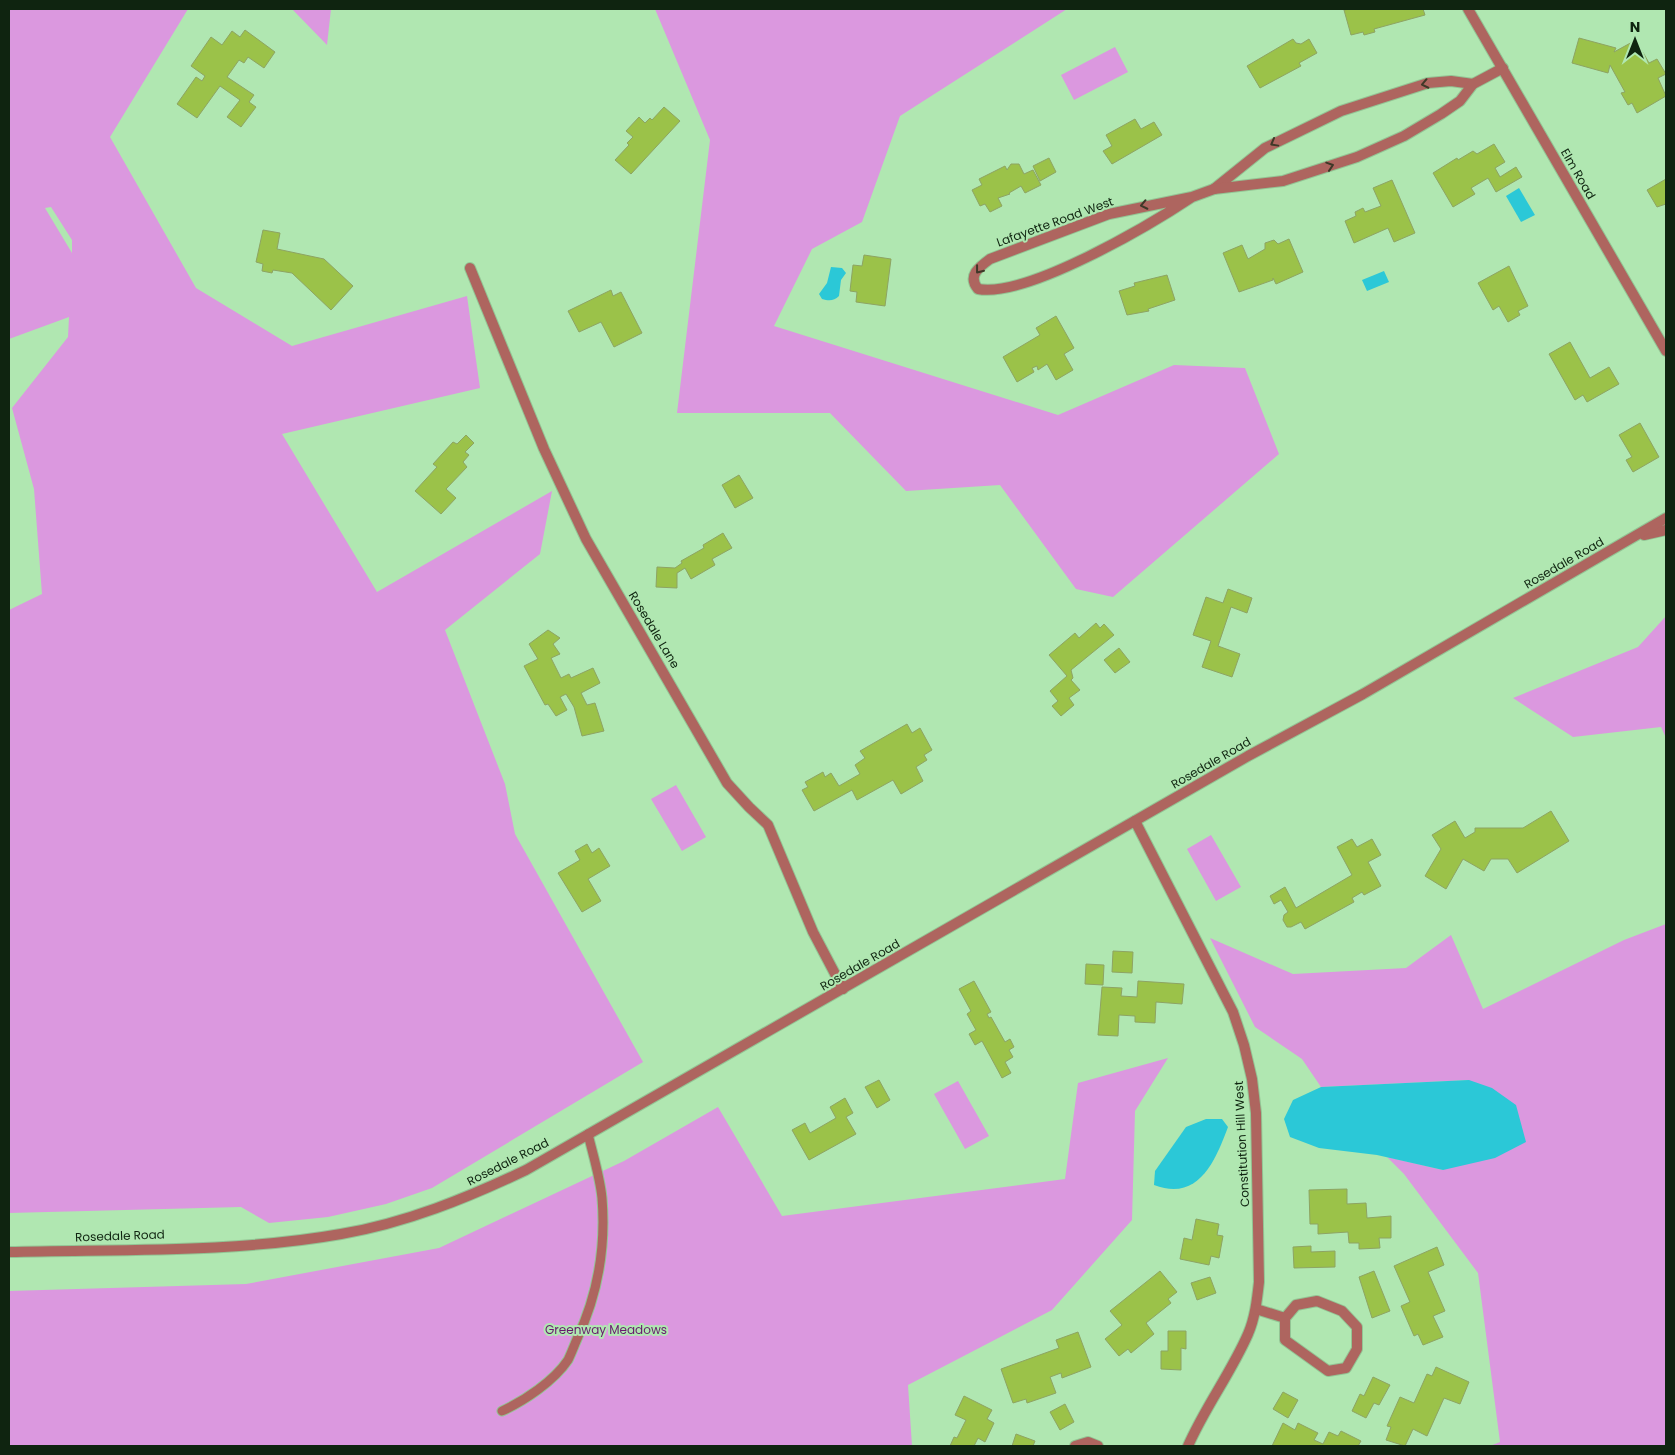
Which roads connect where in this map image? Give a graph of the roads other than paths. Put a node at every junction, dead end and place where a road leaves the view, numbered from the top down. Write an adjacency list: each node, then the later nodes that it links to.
1 (1468, 9): 2 (street, Elm Road)
2 (1503, 68): 3 (street, Lafayette Road West); 7 (street, Elm Road)
3 (1473, 84): 4 (street, Lafayette Road West, one-way to 3); 4 (street, Lafayette Road West, one-way to 4)
4 (1214, 189): 5 (street, Lafayette Road West)
5 (1192, 197): 5 (street, Lafayette Road West, one-way to 5)
6 (470, 268): 12 (street, Rosedale Lane)
7 (1666, 352)
8 (1666, 518): 10 (street, Rosedale Road)
9 (1666, 530): 10 (street)
10 (1629, 540): 11 (street, Rosedale Road)
11 (1135, 821): 12 (street, Rosedale Road); 15 (street, Constitution Hill West)
12 (843, 989): 13 (street, Rosedale Road)
13 (588, 1134): 14 (street, Rosedale Road); 17 (lane)
14 (9, 1252)
15 (1256, 1309): 16 (street); 20 (street, Constitution Hill West)
16 (1285, 1318): 16 (street)
17 (502, 1411)
18 (1075, 1446): 19 (street)
19 (1098, 1446)
20 (1188, 1446)

